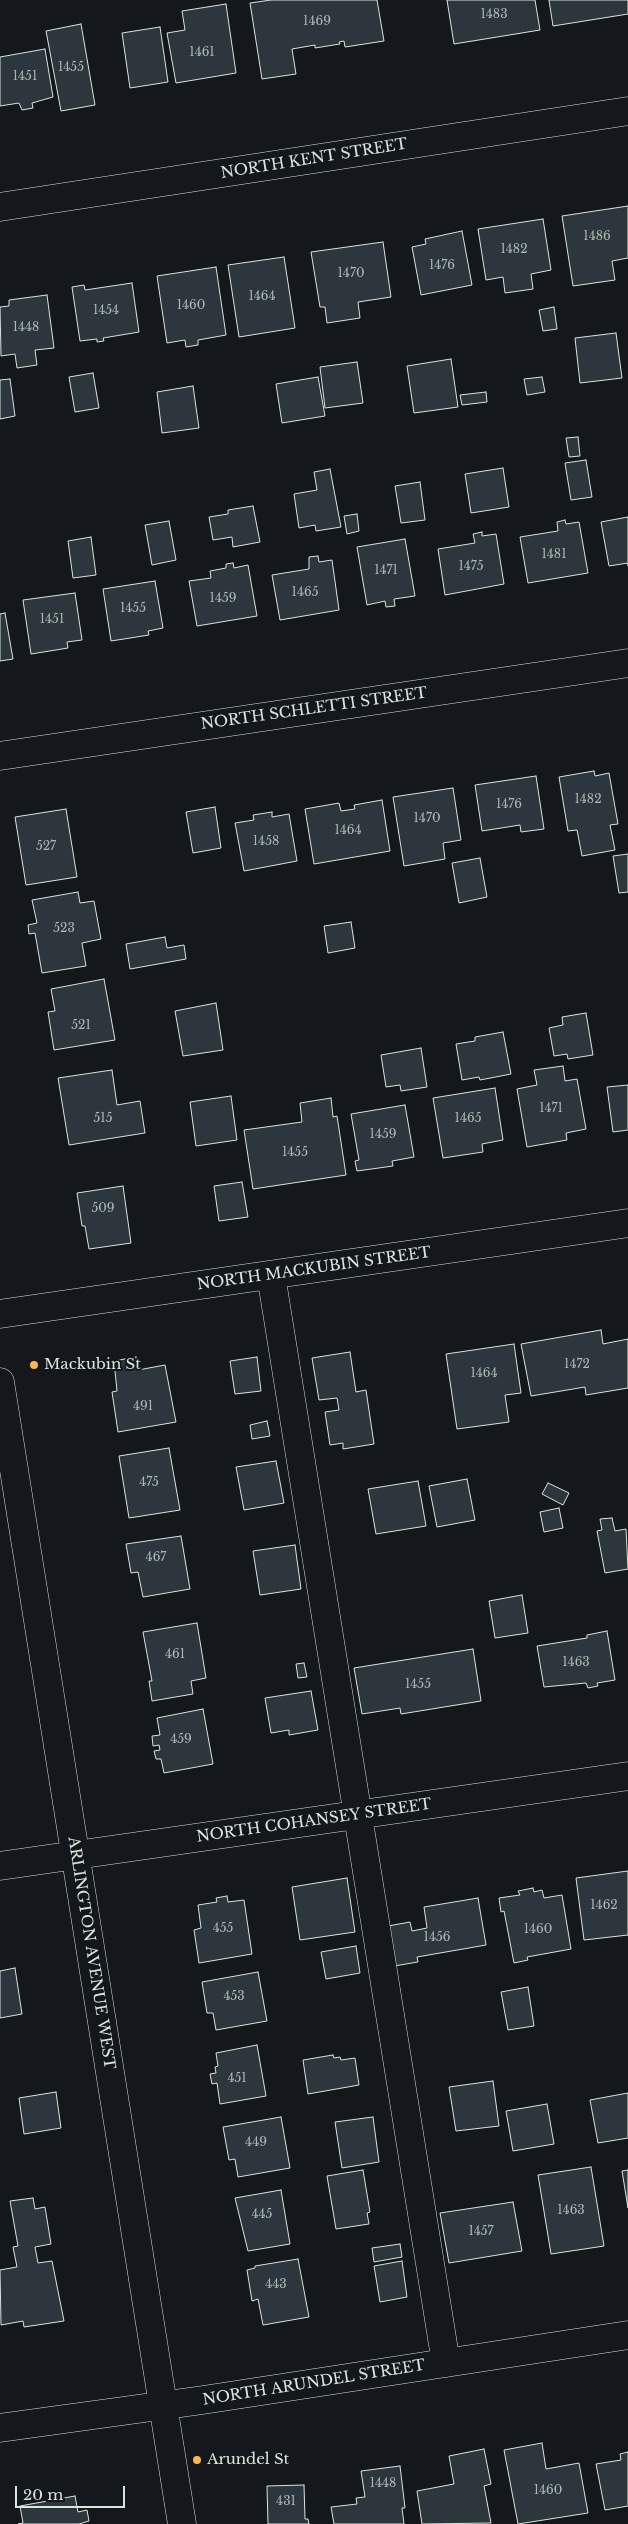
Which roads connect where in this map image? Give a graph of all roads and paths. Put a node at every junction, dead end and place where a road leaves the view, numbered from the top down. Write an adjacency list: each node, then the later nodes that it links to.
1 (628, 111): 2 (street, NORTH KENT STREET)
2 (0, 207)
3 (628, 663): 4 (street, NORTH SCHLETTI STREET)
4 (0, 756)
5 (628, 1223): 6 (street, NORTH MACKUBIN STREET)
6 (271, 1275): 7 (street, NORTH MACKUBIN STREET); 10 (street)
7 (0, 1314)
8 (0, 1382): 11 (street, ARLINGTON AVENUE WEST)
9 (628, 1776): 10 (street, NORTH COHANSEY STREET)
10 (357, 1815): 11 (street, NORTH COHANSEY STREET); 14 (street)
11 (75, 1855): 12 (street, NORTH COHANSEY STREET); 15 (street, ARLINGTON AVENUE WEST)
12 (0, 1866)
13 (628, 2335): 14 (street, NORTH ARUNDEL STREET)
14 (446, 2363): 15 (street, NORTH ARUNDEL STREET)
15 (163, 2406): 16 (street, NORTH ARUNDEL STREET); 17 (street, ARLINGTON AVENUE WEST)
16 (0, 2428)
17 (182, 2524)

